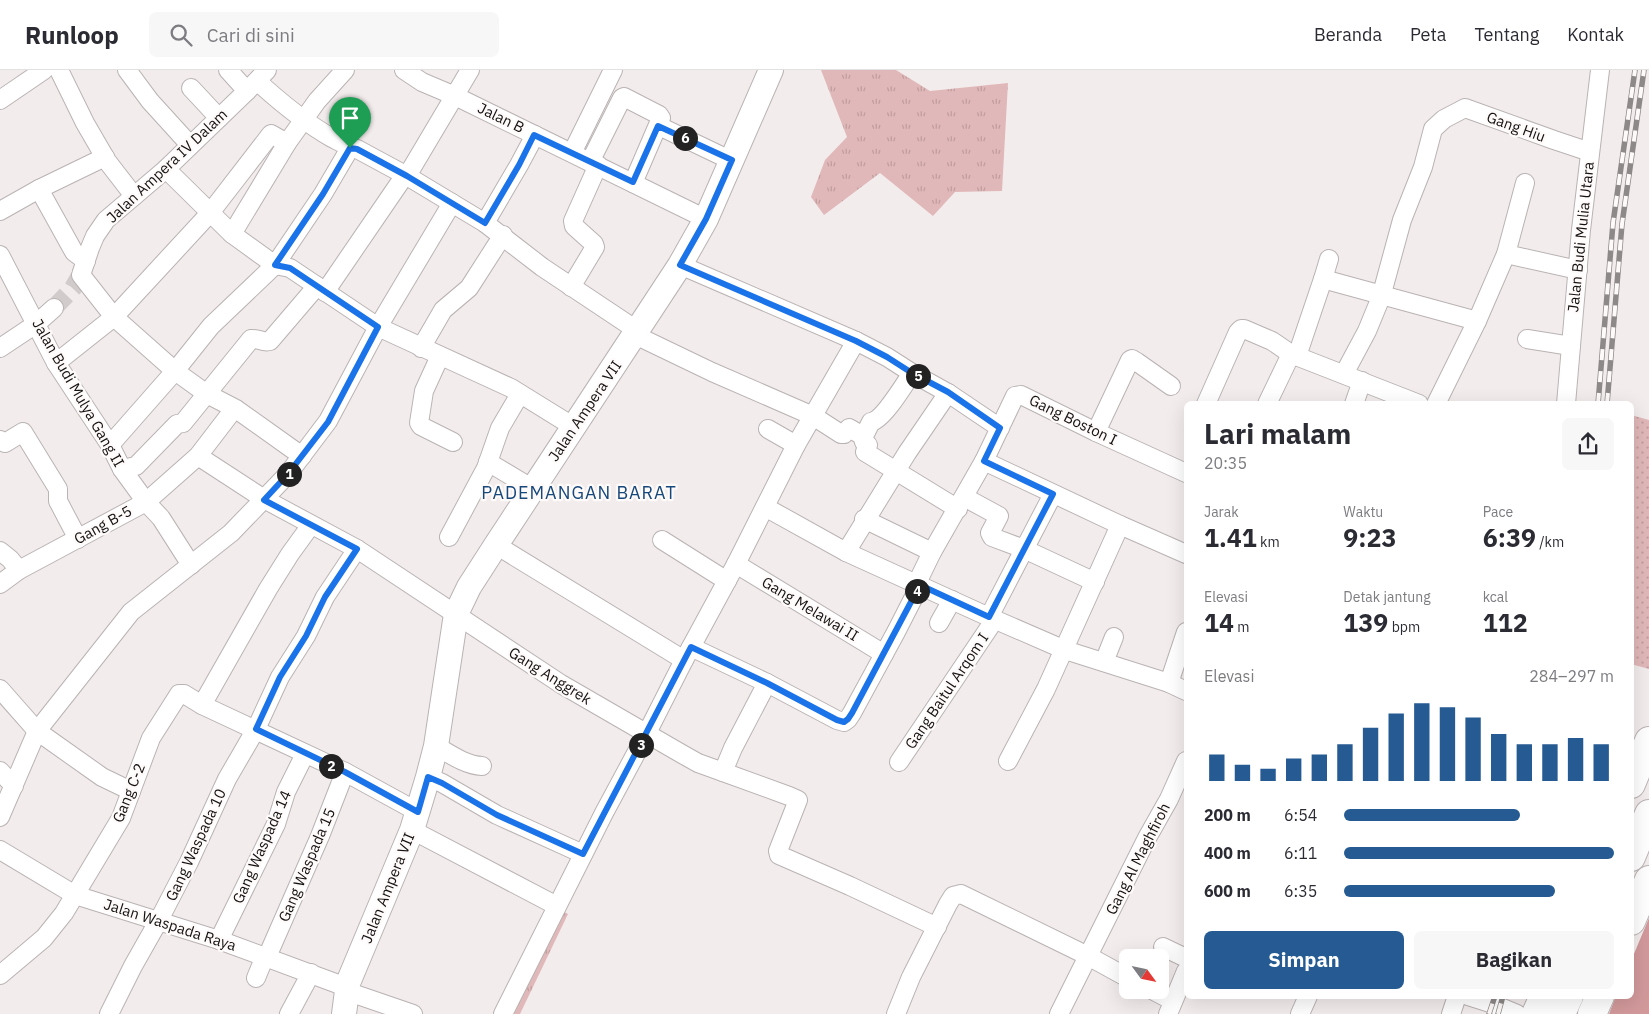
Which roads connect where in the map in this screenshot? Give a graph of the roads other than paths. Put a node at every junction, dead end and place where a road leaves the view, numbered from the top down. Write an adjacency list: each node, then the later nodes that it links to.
1 (44, 70): 14 (street)
2 (59, 70): 24 (street)
3 (127, 70): 20 (street)
4 (228, 70): 11 (street)
5 (346, 70): 16 (street)
6 (404, 70): 13 (street, Jalan B)
7 (470, 70): 13 (street)
8 (613, 70): 23 (street)
9 (771, 70): 25 (street, Jalan Ampera VII)
10 (1600, 70): 22 (street, Jalan Budi Mulia Utara)
11 (257, 81): 15 (street, Jalan Ampera IV Dalam); 16 (street)
12 (191, 88): 15 (street)
13 (455, 96): 18 (street, Jalan B); 28 (street)
14 (0, 100)
15 (218, 118): 20 (street, Jalan Ampera IV Dalam)
16 (304, 120): 19 (street); 21 (street)
17 (658, 126): 25 (street); 26 (street); 29 (street)
18 (534, 135): 23 (street, Jalan B); 37 (street)
19 (287, 143): 35 (street); 38 (street)
20 (190, 144): 27 (street, Jalan Ampera IV Dalam)
21 (350, 148): 28 (street); 43 (street)
22 (1590, 152): 46 (street, Jalan Budi Mulia Utara); 51 (street, Gang Hiu)
23 (572, 153): 26 (street, Jalan B)
24 (105, 157): 31 (street); 32 (street)
25 (732, 160): 36 (street, Jalan Ampera VII)
26 (594, 164): 29 (street, Jalan B); 49 (street)
27 (166, 169): 32 (street, Jalan Ampera IV Dalam); 35 (street)
28 (406, 175): 33 (street); 50 (street)
29 (633, 182): 36 (street, Jalan B)
30 (1525, 183): 40 (street)
31 (38, 189): 34 (street); 45 (street)
32 (134, 196): 45 (street, Jalan Ampera IV Dalam)
33 (452, 203): 37 (street); 56 (street)
34 (0, 211)
35 (210, 212): 38 (street); 53 (street)
36 (706, 219): 44 (street, Jalan Ampera VII)
37 (485, 223): 39 (street)
38 (232, 234): 43 (street)
39 (503, 235): 49 (street); 62 (street)
40 (1506, 254): 46 (street); 54 (street)
41 (0, 255): 47 (street, Jalan Budi Mulya Gang II)
42 (1328, 259): 48 (street)
43 (275, 265): 50 (street); 66 (street)
44 (680, 265): 57 (street, Jalan Ampera VII); 59 (street)
45 (83, 269): 53 (street)
46 (1578, 270): 60 (street, Jalan Budi Mulia Utara)
47 (5, 277): 55 (street, Jalan Budi Mulya Gang II)
48 (1323, 279): 51 (street); 63 (street)
49 (571, 287): 57 (street)
50 (321, 289): 56 (street); 72 (street)
51 (1381, 296): 54 (street); 68 (street)
52 (54, 308): 55 (street)
53 (114, 317): 65 (street); 66 (street)
54 (1477, 321): 78 (street)
55 (36, 324): 61 (street); 65 (street, Jalan Budi Mulya Gang II)
56 (378, 327): 62 (street); 92 (street)
57 (637, 333): 81 (street); 82 (street, Jalan Ampera VII)
58 (1527, 339): 60 (street)
59 (856, 341): 67 (street); 81 (street)
60 (1571, 346): 79 (street, Jalan Budi Mulia Utara)
61 (0, 348)
62 (421, 348): 64 (street)
63 (1294, 355): 68 (street); 74 (street); 75 (street)
64 (440, 356): 73 (street); 88 (street)
65 (56, 363): 89 (street, Jalan Budi Mulya Gang II)
66 (175, 371): 72 (street); 89 (street)
67 (912, 373): 71 (street); 86 (street)
68 (1344, 374): 69 (street)
69 (1362, 381): 76 (street); 77 (street)
70 (1171, 386): 85 (street)
71 (948, 392): 83 (street); 97 (street)
72 (207, 394): 80 (street); 96 (street)
73 (520, 394): 82 (street); 94 (street)
74 (1207, 401)
75 (1269, 401)
76 (1355, 401)
77 (1411, 401)
78 (1437, 401)
79 (1566, 401)
80 (234, 409): 91 (street, Gang B-5); 92 (street)
81 (813, 416): 86 (street); 90 (street)
82 (574, 427): 98 (street, Jalan Ampera VII)
83 (1000, 428): 85 (street, Gang Boston I); 93 (street, Gang Boston I)
84 (768, 430): 90 (street)
85 (1096, 432): 95 (street, Gang Boston I)
86 (863, 436): 97 (street)
87 (0, 440): 108 (street)
88 (453, 442)
89 (110, 445): 96 (street, Jalan Budi Mulya Gang II)
90 (796, 445): 103 (street)
91 (198, 456): 100 (street, Gang Anggrek); 101 (street, Gang B-5)
92 (302, 456): 100 (street)
93 (984, 461): 99 (street); 102 (street, Gang Boston I)
94 (488, 462): 98 (street); 107 (street)
95 (1184, 468)
96 (122, 469): 101 (street, Jalan Budi Mulya Gang II)
97 (896, 470): 102 (street); 104 (street)
98 (533, 490): 110 (street, Jalan Ampera VII)
99 (1053, 494): 106 (street); 112 (street, Gang Baitul Arqom I)
100 (264, 500): 105 (street, Gang Anggrek); 118 (street)
101 (146, 502): 108 (street, Gang B-5); 118 (street, Jalan Budi Mulya Gang II)
102 (961, 503): 112 (street); 115 (street, Gang Boston I)
103 (765, 507): 114 (street); 117 (street)
104 (864, 519): 114 (street); 115 (street)
105 (311, 525): 111 (street, Gang Anggrek); 138 (street)
106 (1120, 525): 116 (street); 121 (street)
107 (449, 538)
108 (78, 539): 119 (street, Gang B-5)
109 (662, 540): 120 (street)
110 (496, 545): 125 (street, Jalan Ampera VII); 131 (street)
111 (357, 549): 125 (street, Gang Anggrek); 139 (street, Gang Waspada 10)
112 (1024, 549): 121 (street); 126 (street, Gang Baitul Arqom I)
113 (0, 551): 119 (street)
114 (846, 552): 123 (street)
115 (932, 552): 123 (street, Gang Boston I)
116 (1184, 553)
117 (736, 564): 120 (street); 132 (street, Gang Melawai II)
118 (191, 565): 140 (street)
119 (19, 570): 122 (street, Gang B-5)
120 (727, 581): 131 (street)
121 (1094, 582): 130 (street)
122 (0, 584)
123 (918, 584): 124 (street); 132 (street, Gang Boston I)
124 (952, 600): 126 (street); 127 (street)
125 (456, 614): 141 (street, Gang Anggrek); 143 (street, Jalan Ampera VII)
126 (992, 618): 130 (street); 146 (street, Gang Baitul Arqom I)
127 (939, 623)
128 (1114, 637): 133 (street)
129 (1184, 638): 135 (street)
130 (1065, 650): 133 (street); 145 (street)
131 (687, 653): 134 (street); 141 (street)
132 (884, 654): 134 (street, Gang Boston I)
133 (1104, 662): 135 (street)
134 (767, 683): 151 (street)
135 (1169, 683): 137 (street)
136 (0, 689): 140 (street)
137 (1184, 690)
138 (202, 705): 139 (street); 155 (street, Gang C-2)
139 (256, 729): 144 (street); 168 (street, Gang Waspada 10)
140 (37, 731): 154 (street); 155 (street)
141 (646, 734): 151 (street, Gang Anggrek); 163 (street)
142 (1649, 741): 153 (highway)
143 (436, 746): 148 (street); 152 (street, Jalan Ampera VII)
144 (305, 754): 150 (street); 170 (street, Gang Waspada 14)
145 (1008, 761)
146 (899, 762)
147 (1184, 765): 172 (street, Gang Al Maghfiroh)
148 (482, 766)
149 (0, 771): 154 (street)
150 (345, 772): 159 (street); 173 (street, Gang Waspada 15)
151 (723, 772): 169 (street, Gang Anggrek)
152 (428, 777): 159 (street, Jalan Ampera VII); 163 (street)
153 (1634, 777)
154 (14, 786): 158 (street)
155 (130, 791): 165 (street, Gang C-2)
156 (1649, 807): 160 (highway)
157 (1649, 814): 162 (highway)
158 (0, 817)
159 (415, 821): 166 (street); 180 (street, Jalan Ampera VII)
160 (1634, 842)
161 (0, 850): 165 (street, Jalan Waspada Raya)
162 (1634, 850)
163 (583, 854): 166 (street)
164 (1649, 880): 167 (highway)
165 (75, 895): 168 (street, Jalan Waspada Raya); 177 (street, Gang C-2)
166 (557, 906): 193 (street)
167 (1634, 915)
168 (160, 920): 170 (street, Jalan Waspada Raya); 190 (street, Gang Waspada 10)
169 (937, 927): 172 (street); 194 (street)
170 (219, 940): 173 (street, Jalan Waspada Raya)
171 (1163, 947): 174 (street)
172 (1088, 956): 176 (street); 195 (street, Gang Al Maghfiroh)
173 (266, 957): 175 (street, Jalan Waspada Raya); 179 (street, Gang Waspada 15)
174 (1184, 957)
175 (312, 973): 180 (street, Jalan Waspada Raya); 191 (street)
176 (1119, 973)
177 (0, 975)
178 (1184, 976): 189 (street)
179 (256, 978)
180 (345, 998): 192 (street, Jalan Waspada Raya)
181 (1162, 999): 189 (street)
182 (1307, 999): 196 (street)
183 (1456, 999): 197 (street)
184 (1477, 999): 198 (street)
185 (1543, 999): 199 (highway)
186 (1568, 999): 200 (highway)
187 (1572, 999): 201 (highway)
188 (1599, 999): 202 (highway)
189 (1171, 1008)
190 (109, 1014)
191 (289, 1014)
192 (413, 1014)
193 (502, 1014)
194 (896, 1014)
195 (1059, 1014)
196 (1300, 1014)
197 (1450, 1014)
198 (1517, 1014)
199 (1536, 1014)
200 (1561, 1014)
201 (1566, 1014)
202 (1592, 1014)

